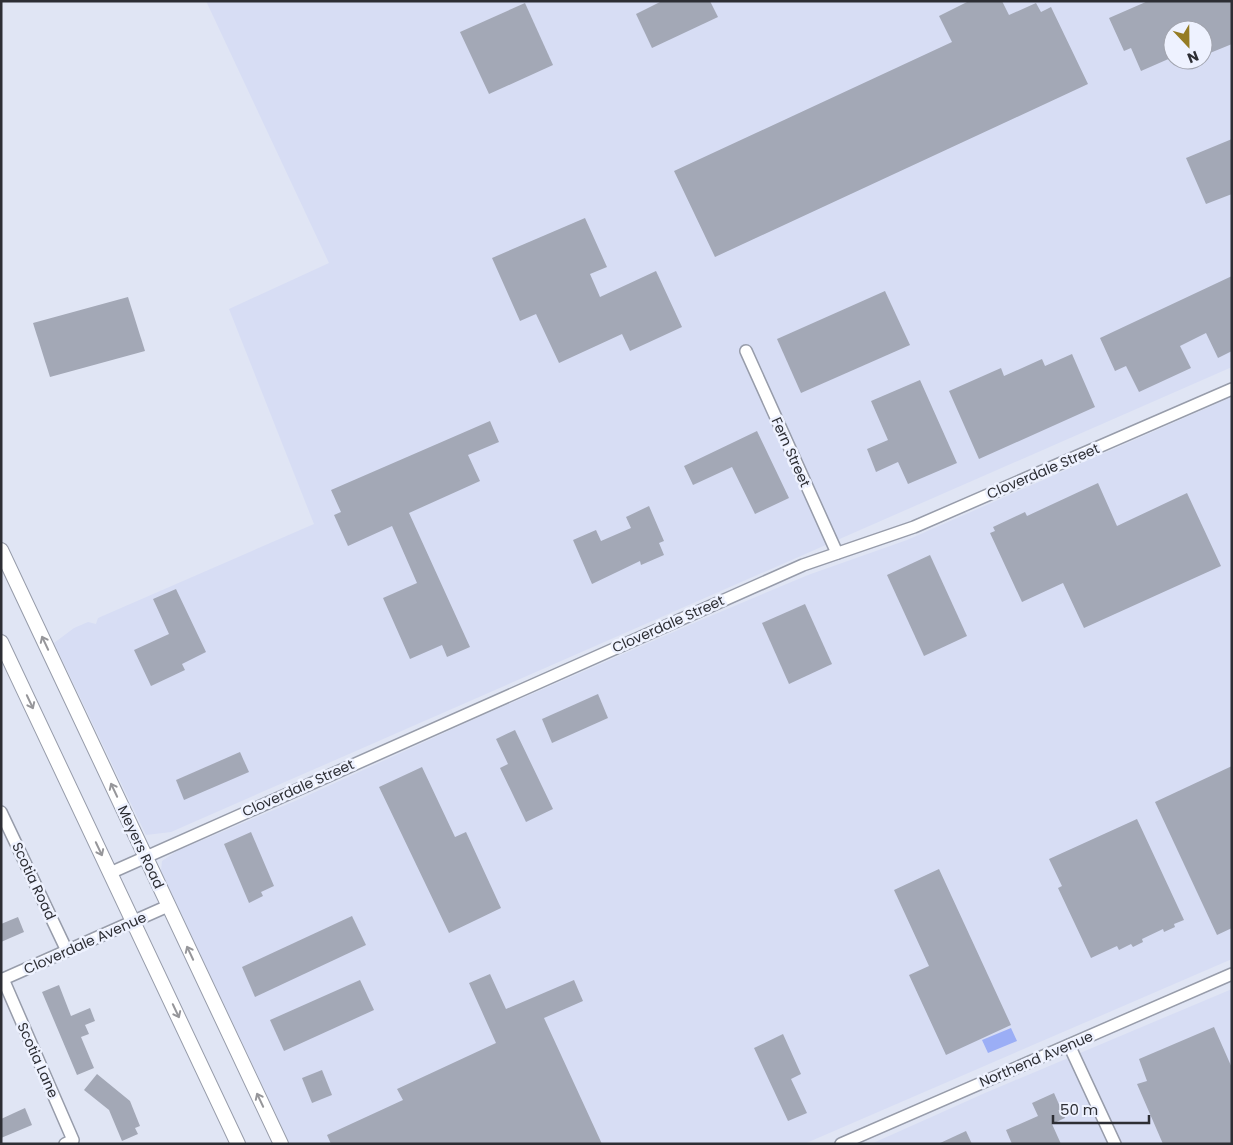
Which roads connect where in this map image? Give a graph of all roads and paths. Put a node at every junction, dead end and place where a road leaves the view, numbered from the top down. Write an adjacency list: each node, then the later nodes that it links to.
1 (746, 351): 4 (street, Fern Street)
2 (1232, 389): 4 (street, Cloverdale Street)
3 (1, 550): 7 (street, Meyers Road, one-way to 3)
4 (837, 554): 7 (street, Cloverdale Street)
5 (1, 642): 8 (street, one-way to 8)
6 (1, 812): 11 (street, Scotia Road)
7 (145, 856): 8 (street, Cloverdale Street); 9 (street, Meyers Road)
8 (110, 873): 10 (street)
9 (168, 906): 10 (street, Cloverdale Avenue); 17 (street, Meyers Road, one-way to 9)
10 (134, 922): 11 (street, Cloverdale Avenue); 16 (street, one-way to 16)
11 (67, 951): 13 (street, Cloverdale Avenue)
12 (1232, 974): 14 (street, Northend Avenue)
13 (2, 980): 15 (street, Scotia Lane)
14 (1069, 1045): 18 (street, Northend Avenue); 19 (street)
15 (69, 1142)
16 (238, 1144)
17 (280, 1144)
18 (841, 1144)
19 (1115, 1144)

